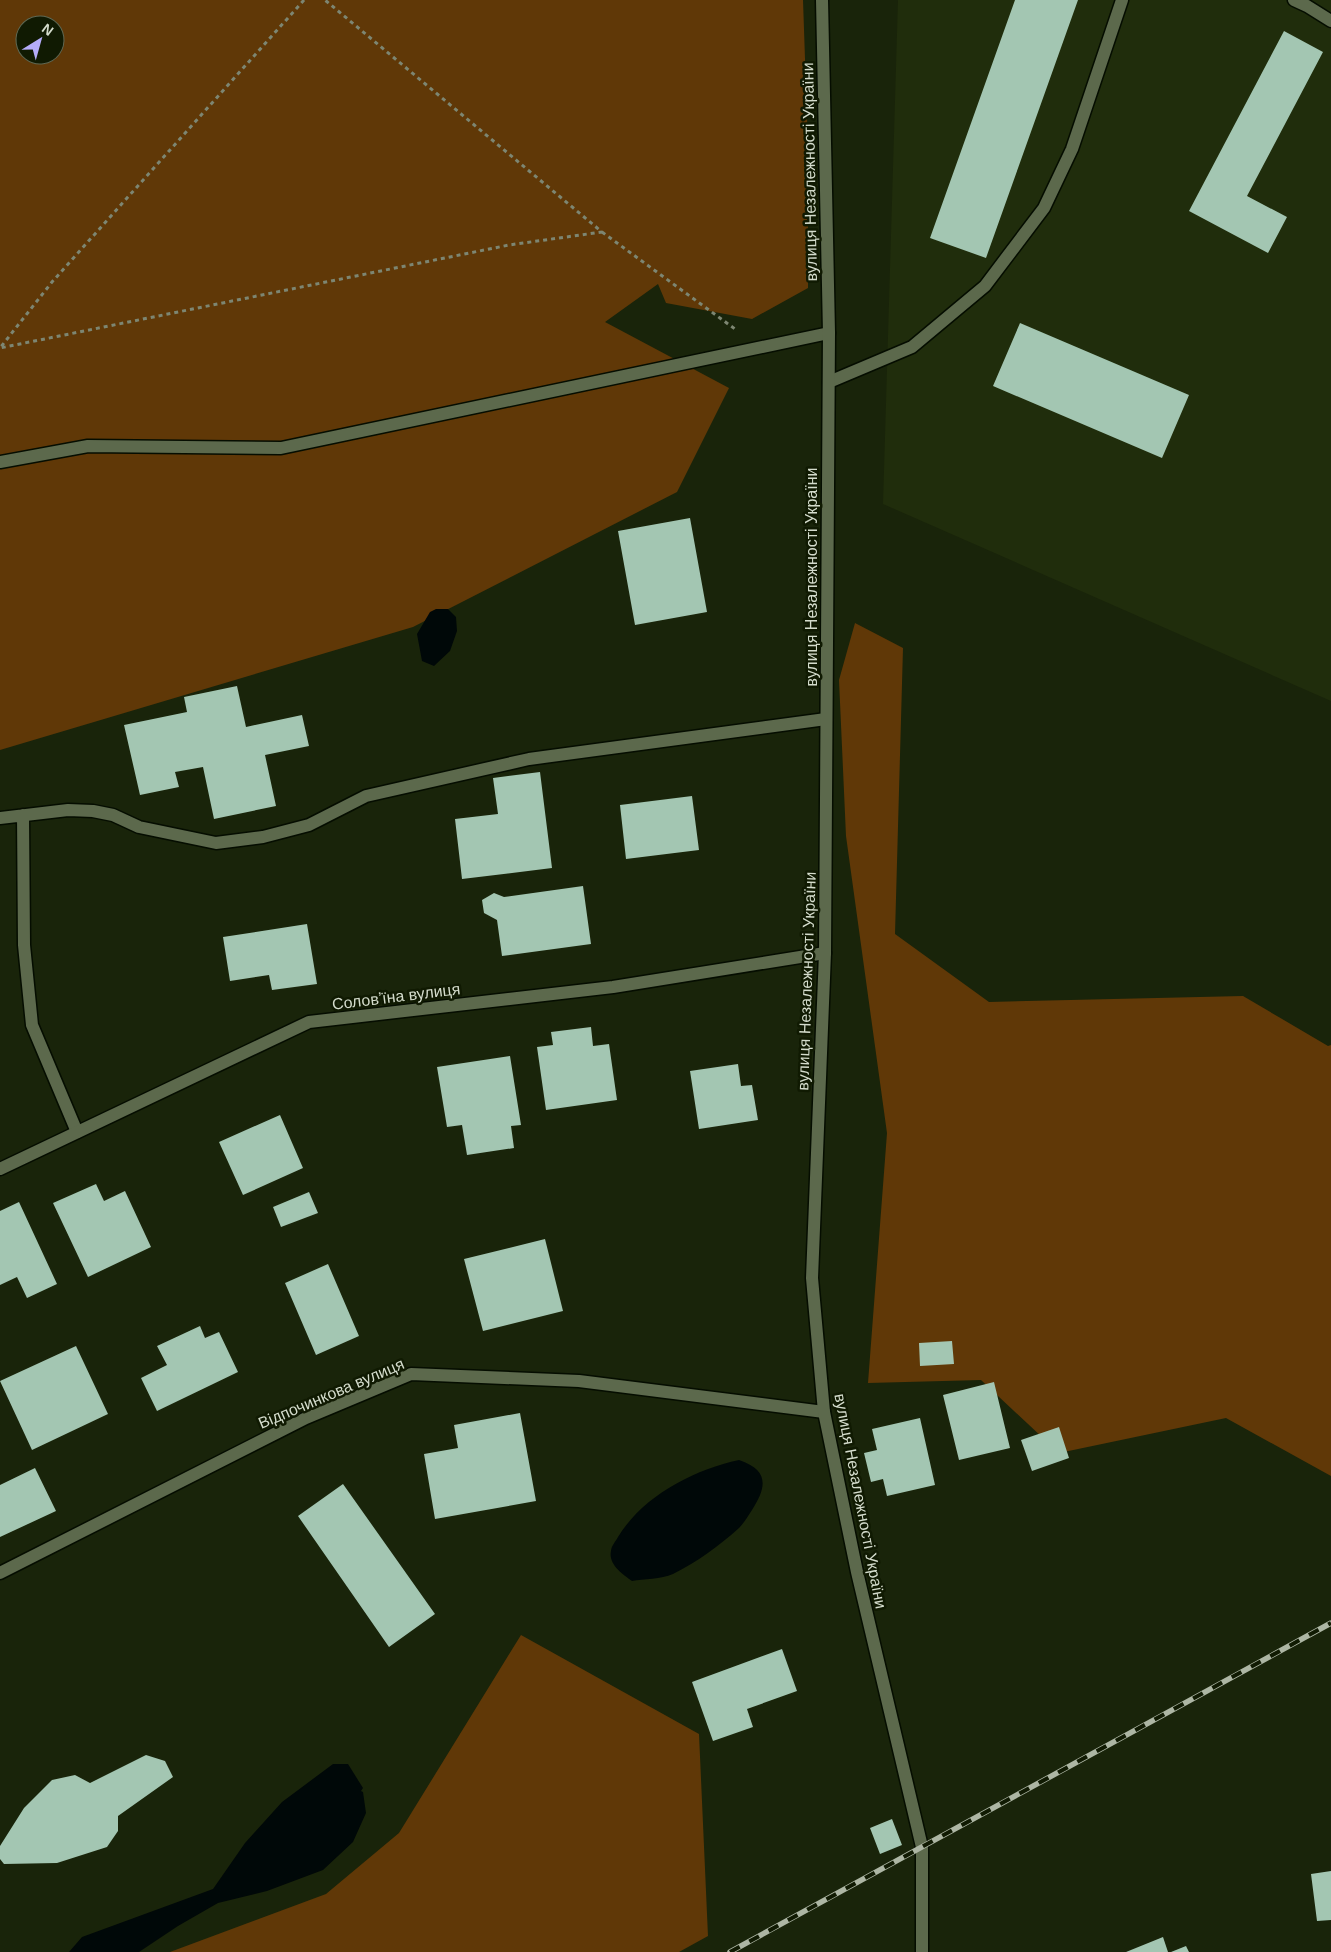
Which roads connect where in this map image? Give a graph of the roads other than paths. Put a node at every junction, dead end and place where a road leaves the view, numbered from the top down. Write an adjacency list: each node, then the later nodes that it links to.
1 (822, 0): 5 (street, вулиця Незалежності України)
2 (1122, 0): 6 (street)
3 (1294, 0): 4 (street)
4 (1331, 22)
5 (829, 333): 6 (street, вулиця Незалежності України); 7 (street)
6 (829, 382): 8 (street, вулиця Незалежності України)
7 (0, 462)
8 (826, 719): 9 (street); 11 (street, вулиця Незалежності України)
9 (23, 815): 10 (street); 12 (street)
10 (0, 818)
11 (825, 953): 12 (street, Соловʼїна вулиця); 14 (street, вулиця Незалежності України)
12 (77, 1132): 13 (street, Соловʼїна вулиця)
13 (0, 1169)
14 (824, 1412): 15 (street, Відпочинкова вулиця); 16 (street, вулиця Незалежності України)
15 (0, 1573)
16 (922, 1952)

